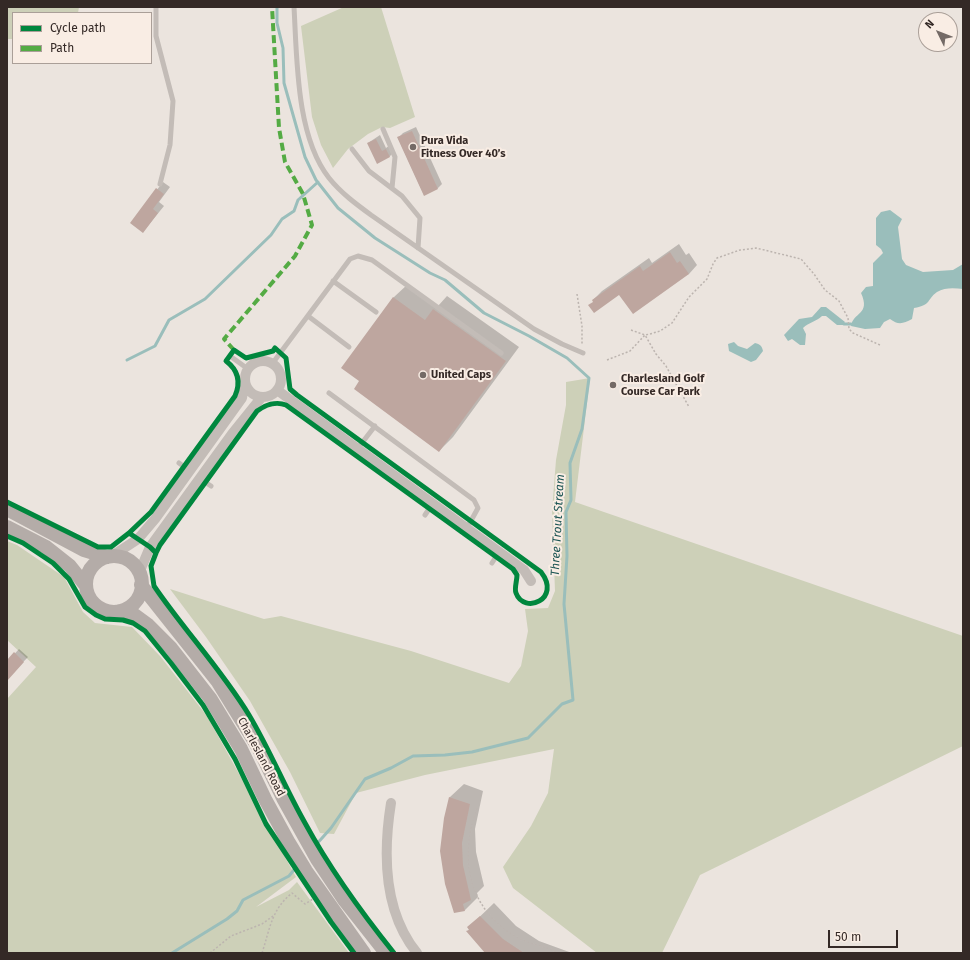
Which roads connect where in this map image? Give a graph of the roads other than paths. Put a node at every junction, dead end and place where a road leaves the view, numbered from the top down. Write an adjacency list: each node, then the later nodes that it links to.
1 (156, 7): 5 (lane)
2 (294, 7): 7 (lane)
3 (383, 129): 6 (lane)
4 (352, 149): 6 (lane)
5 (160, 184)
6 (392, 188): 7 (lane)
7 (418, 248): 13 (lane)
8 (333, 281): 9 (lane); 10 (lane); 12 (lane)
9 (376, 312)
10 (308, 316): 11 (lane); 15 (lane)
11 (349, 347)
12 (501, 353)
13 (583, 353)
14 (230, 356): 16 (lane)
15 (272, 364): 16 (street); 18 (street)
16 (248, 370): 17 (street)
17 (245, 381): 20 (street); 24 (street)
18 (277, 390): 20 (street); 22 (street)
19 (329, 393): 21 (lane)
20 (261, 398): 25 (street)
21 (374, 426): 22 (lane); 31 (lane)
22 (358, 448): 27 (street)
23 (178, 463): 24 (lane)
24 (190, 471): 33 (street)
25 (199, 478): 26 (lane); 35 (street)
26 (211, 486)
27 (433, 503): 29 (lane); 31 (street)
28 (7, 510): 33 (main road)
29 (425, 515)
30 (7, 527): 37 (main road)
31 (467, 528): 32 (street)
32 (500, 552): 34 (lane); 36 (street)
33 (109, 557): 35 (main road); 37 (main road)
34 (492, 563)
35 (140, 579): 38 (main road); 41 (main road, Charlesland Road)
36 (531, 581)
37 (86, 586): 38 (main road)
38 (120, 611): 40 (main road, Charlesland Road)
39 (391, 803): 42 (street)
40 (364, 953)
41 (386, 953)
42 (417, 953)

